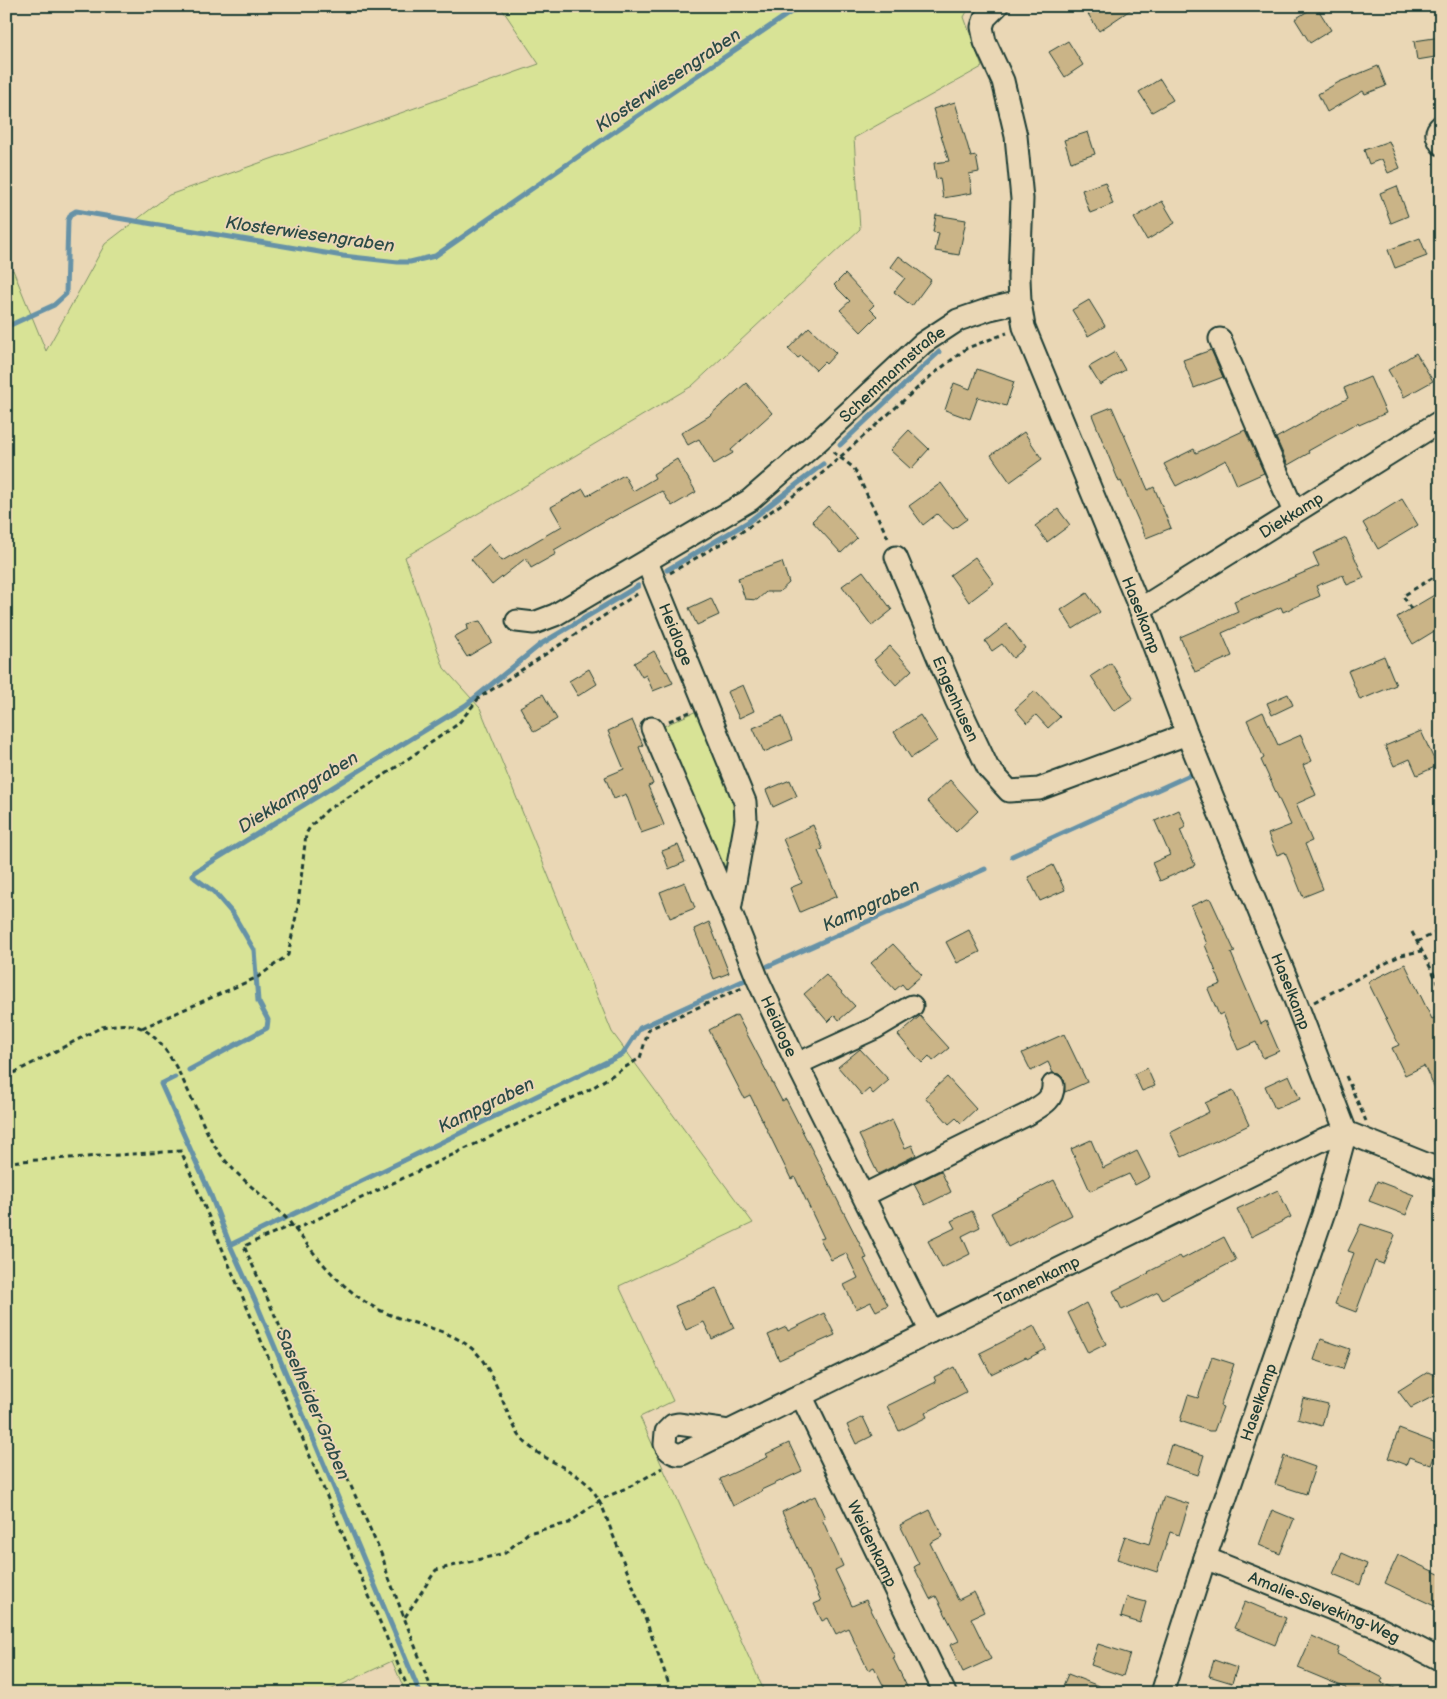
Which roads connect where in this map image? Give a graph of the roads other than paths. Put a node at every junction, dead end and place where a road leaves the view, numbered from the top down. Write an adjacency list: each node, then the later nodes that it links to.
1 (997, 6): 4 (street)
2 (1441, 126): 3 (street)
3 (1441, 144)
4 (1020, 302): 9 (street, Schemmannstraße); 10 (street, Haselkamp)
5 (1220, 339): 7 (street)
6 (1441, 421): 7 (street, Diekkamp)
7 (1294, 512): 10 (street, Diekkamp)
8 (896, 557): 13 (street, Engenhusen)
9 (647, 562): 11 (street, Schemmannstraße); 14 (street, Heidloge)
10 (1140, 609): 13 (street, Haselkamp)
11 (517, 621)
12 (652, 728): 14 (street)
13 (1188, 734): 18 (street, Haselkamp)
14 (730, 910): 16 (street, Heidloge)
15 (912, 1006): 16 (street)
16 (797, 1064): 20 (street, Heidloge)
17 (1052, 1085): 20 (street)
18 (1346, 1132): 19 (street); 21 (street, Tannenkamp); 24 (street, Haselkamp)
19 (1441, 1170)
20 (864, 1195): 21 (street, Heidloge)
21 (931, 1332): 22 (street, Tannenkamp)
22 (801, 1395): 23 (street, Tannenkamp); 26 (street, Weidenkamp)
23 (670, 1451)
24 (1205, 1558): 25 (street, Amalie-Sieveking-Weg); 27 (street, Haselkamp)
25 (1441, 1660)
26 (945, 1693)
27 (1162, 1693)

